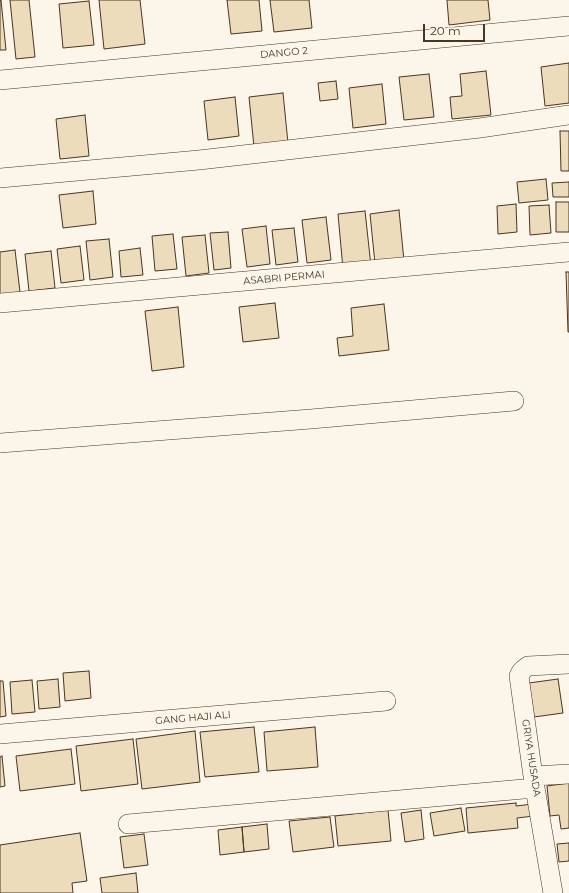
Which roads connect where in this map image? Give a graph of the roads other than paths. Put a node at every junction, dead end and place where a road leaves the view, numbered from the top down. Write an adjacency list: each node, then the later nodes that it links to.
1 (569, 26): 2 (street, DANGO 2)
2 (0, 80)
3 (569, 115): 4 (street)
4 (0, 178)
5 (569, 252): 6 (street, ASABRI PERMAI)
6 (0, 303)
7 (514, 401): 8 (street)
8 (0, 443)
9 (569, 664): 13 (street, GRIYA HUSADA)
10 (386, 701): 11 (street, GANG HAJI ALI)
11 (0, 734)
12 (569, 774): 13 (street)
13 (534, 782): 14 (street); 15 (street, GRIYA HUSADA)
14 (128, 824)
15 (553, 893)

